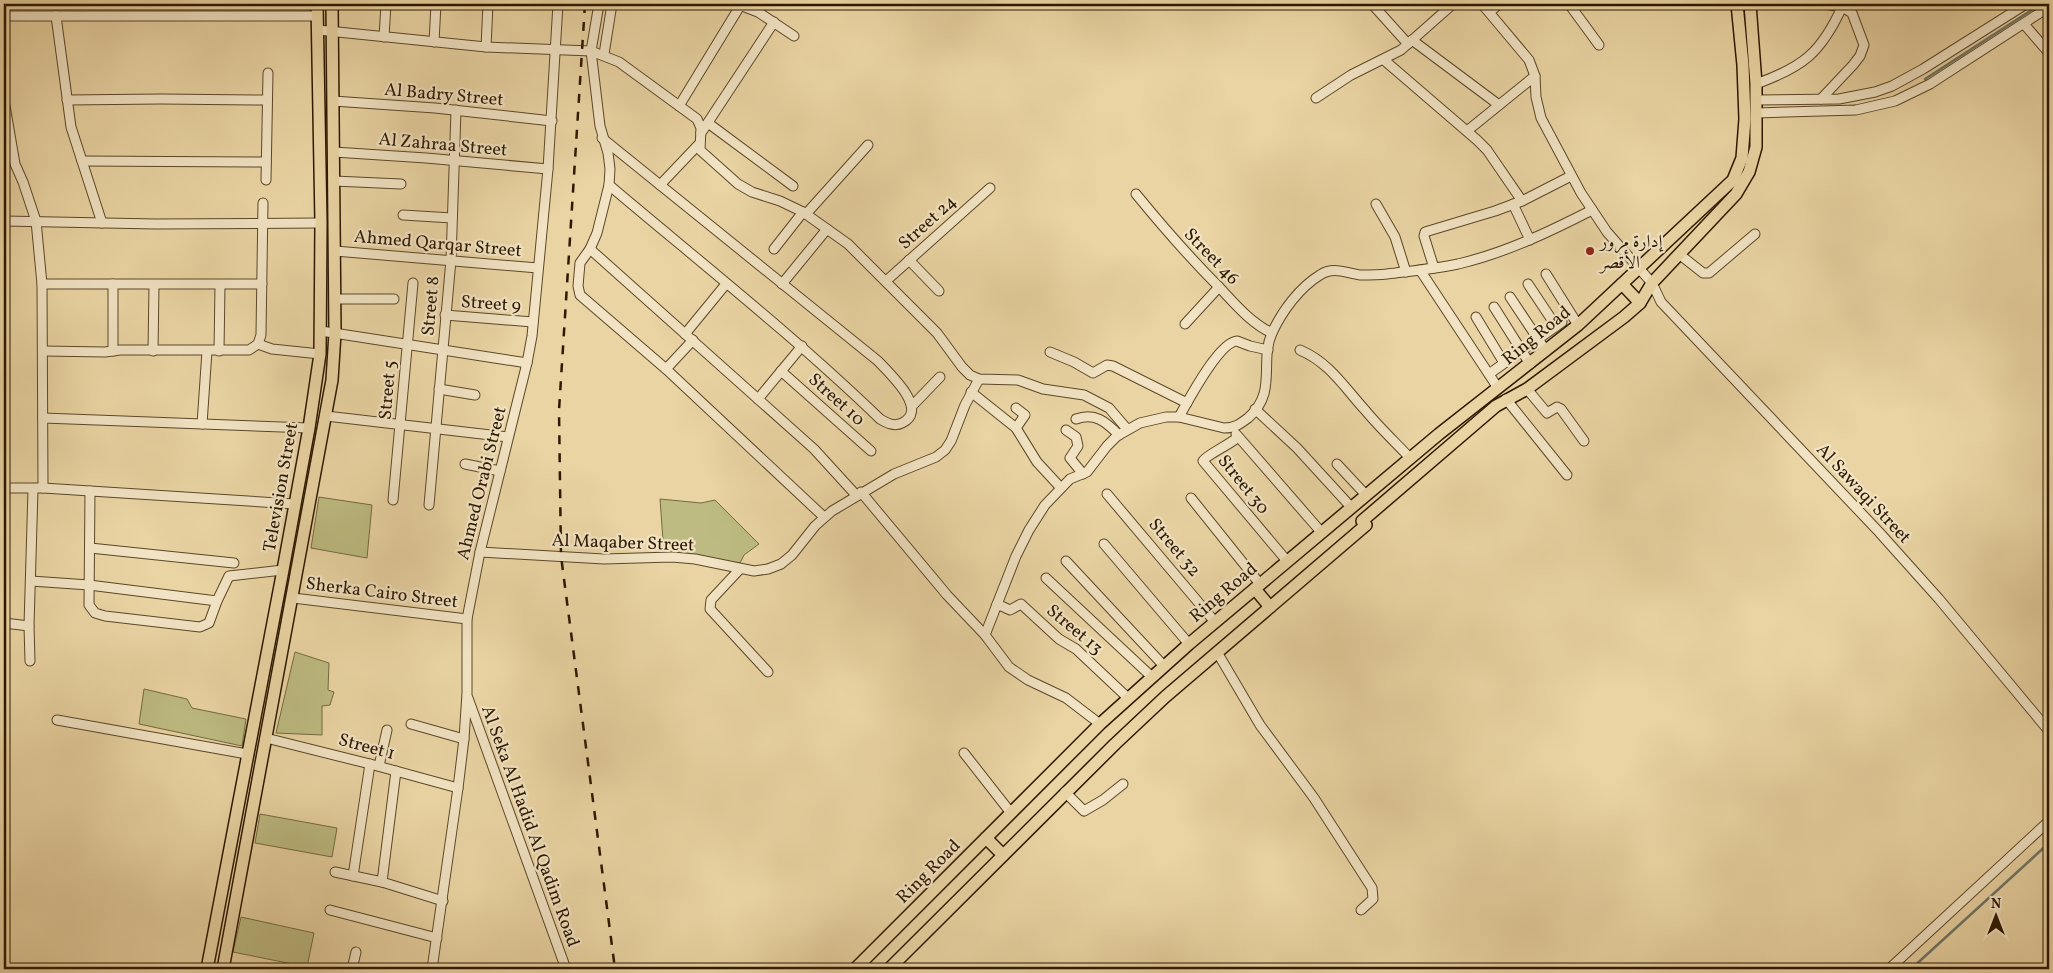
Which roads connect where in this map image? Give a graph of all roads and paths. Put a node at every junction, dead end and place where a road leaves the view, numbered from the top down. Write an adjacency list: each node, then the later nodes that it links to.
1 (317, 4): 24 (main road, Television Street)
2 (332, 4): 28 (main road, Television Street)
3 (386, 4): 30 (street)
4 (436, 4): 31 (street)
5 (488, 4): 34 (street)
6 (558, 4): 35 (street, Ahmed Orabi Street)
7 (599, 4): 36 (street)
8 (612, 4): 38 (street)
9 (1372, 4): 32 (street)
10 (1453, 4): 32 (street)
11 (1482, 4): 21 (street)
12 (1499, 4): 21 (street)
13 (1569, 4): 33 (street)
14 (1737, 4): 100 (main road, Ring Road)
15 (1750, 4): 42 (main road, Ring Road)
16 (1825, 4): 19 (street)
17 (2026, 4): 44 (street)
18 (739, 5): 25 (street); 51 (street)
19 (1842, 7): 42 (street); 44 (street)
20 (2049, 7): 26 (street)
21 (1490, 12): 41 (street)
22 (4, 16): 23 (street)
23 (56, 16): 24 (street); 46 (street)
24 (318, 16): 27 (main road, Television Street)
25 (774, 22): 29 (street); 55 (street)
26 (2024, 24): 37 (street); 53 (street)
27 (318, 30): 28 (street); 88 (main road, Television Street)
28 (333, 32): 30 (street); 49 (main road, Television Street)
29 (794, 36)
30 (384, 37): 31 (street)
31 (434, 42): 34 (street)
32 (1410, 42): 39 (street); 50 (street)
33 (1599, 45)
34 (486, 47): 35 (street)
35 (556, 48): 36 (street); 54 (street, Ahmed Orabi Street)
36 (591, 51): 38 (street); 58 (street)
37 (2049, 53)
38 (604, 54): 51 (street)
39 (1384, 60): 43 (street); 56 (street)
40 (268, 72): 47 (street)
41 (1535, 76): 50 (street); 68 (street, Al Sawaqi Street)
42 (1756, 84): 48 (main road, Ring Road)
43 (1316, 98)
44 (1821, 99): 48 (street)
45 (4, 100): 66 (street)
46 (67, 100): 47 (street); 63 (street)
47 (267, 100): 64 (street)
48 (1757, 100): 53 (main road, Ring Road)
49 (334, 101): 52 (street, Al Badry Street); 61 (main road, Television Street)
50 (1499, 104): 56 (street)
51 (679, 106): 57 (street)
52 (456, 110): 54 (street, Al Badry Street); 62 (street, Street 8)
53 (1757, 113): 95 (main road, Ring Road)
54 (552, 121): 67 (street, Ahmed Orabi Street)
55 (708, 123): 57 (street); 74 (street)
56 (1467, 131): 77 (street)
57 (701, 133): 59 (street)
58 (602, 138): 72 (street); 73 (street)
59 (699, 144): 73 (street); 81 (street)
60 (868, 145): 81 (street)
61 (334, 152): 62 (street, Al Zahraa Street); 70 (main road, Television Street)
62 (454, 160): 67 (street, Al Zahraa Street); 83 (street, Street 8)
63 (82, 161): 64 (street); 86 (street)
64 (266, 162): 69 (street)
65 (4, 164): 66 (street)
66 (15, 164): 85 (street)
67 (548, 169): 98 (street, Ahmed Orabi Street)
68 (1571, 176): 77 (street); 80 (street, Al Sawaqi Street)
69 (266, 180)
70 (334, 181): 71 (street); 94 (main road, Television Street)
71 (401, 184)
72 (609, 185): 92 (street); 110 (street)
73 (660, 185): 111 (street)
74 (793, 186)
75 (990, 188): 97 (street, Street 24)
76 (1136, 194): 116 (street, Street 46)
77 (1517, 202): 91 (street); 99 (street)
78 (263, 203): 87 (street)
79 (1376, 204): 102 (street)
80 (1592, 210): 91 (street); 100 (street, Al Sawaqi Street)
81 (805, 213): 89 (street); 93 (street)
82 (403, 215): 83 (street)
83 (452, 218): 96 (street, Street 8)
84 (4, 221): 85 (street)
85 (36, 221): 86 (street); 107 (street)
86 (102, 223): 87 (street)
87 (262, 224): 88 (street); 109 (street)
88 (321, 224): 128 (main road, Television Street)
89 (827, 229): 104 (street); 111 (street)
90 (1755, 234): 95 (street)
91 (1530, 240): 99 (street)
92 (590, 249): 131 (street); 152 (street)
93 (774, 249)
94 (335, 251): 96 (street, Ahmed Qarqar Street); 119 (main road, Television Street)
95 (1679, 254): 106 (main road, Ring Road)
96 (450, 260): 98 (street, Ahmed Qarqar Street); 123 (street, Street 8)
97 (909, 260): 104 (street, Street 24); 117 (street)
98 (538, 268): 125 (street, Ahmed Orabi Street)
99 (1434, 268): 101 (street)
100 (1638, 269): 106 (street, Al Sawaqi Street); 113 (main road, Ring Road)
101 (1420, 270): 102 (street); 154 (street)
102 (1406, 272): 130 (street)
103 (1546, 274): 127 (street)
104 (886, 281): 157 (street)
105 (413, 282): 134 (street, Street 5)
106 (1652, 283): 121 (main road, Ring Road); 241 (street, Al Sawaqi Street)
107 (42, 284): 108 (street); 140 (street)
108 (113, 284): 114 (street); 141 (street)
109 (262, 284): 115 (street); 135 (street)
110 (726, 284): 131 (street); 136 (street)
111 (782, 284): 167 (street)
112 (1528, 284): 132 (street)
113 (1622, 284): 121 (main road); 127 (main road, Ring Road)
114 (154, 285): 115 (street); 142 (street)
115 (220, 285): 144 (street)
116 (1219, 287): 126 (street); 130 (street, Street 46)
117 (939, 291)
118 (1510, 298): 132 (street)
119 (335, 299): 120 (street); 129 (main road, Television Street)
120 (394, 299)
121 (1640, 303): 161 (main road, Ring Road)
122 (1494, 307): 145 (street)
123 (446, 315): 125 (street, Street 9); 137 (street, Street 8)
124 (1476, 318): 150 (street)
125 (534, 322): 149 (street, Ahmed Orabi Street)
126 (1185, 324)
127 (1578, 325): 146 (main road, Ring Road)
128 (321, 331): 129 (street); 148 (main road, Television Street)
129 (336, 333): 134 (street); 158 (main road, Television Street)
130 (1272, 333): 138 (street)
131 (685, 334): 133 (street)
132 (1538, 339): 145 (street); 146 (street)
133 (693, 340): 152 (street); 164 (street)
134 (408, 343): 137 (street); 175 (street, Street 5)
135 (258, 344): 144 (street); 148 (street)
136 (802, 346): 153 (street); 167 (street)
137 (443, 348): 149 (street); 160 (street, Street 8)
138 (1268, 350): 166 (street); 169 (street)
139 (1300, 350): 187 (street)
140 (43, 351): 141 (street); 172 (street)
141 (112, 351): 142 (street)
142 (153, 351): 143 (street)
143 (207, 351): 144 (street); 174 (street)
144 (218, 351)
145 (1522, 351): 150 (street); 151 (street)
146 (1546, 351): 151 (main road, Ring Road)
147 (1050, 352): 166 (street)
148 (320, 354): 156 (main road, Television Street)
149 (527, 363): 183 (street, Ahmed Orabi Street)
150 (1504, 363): 154 (street)
151 (1530, 364): 159 (main road, Ring Road)
152 (666, 368): 206 (street)
153 (781, 371): 164 (street); 186 (street, Street 10)
154 (1489, 374): 159 (street)
155 (940, 377): 167 (street)
156 (317, 378): 158 (main road); 176 (main road, Television Street)
157 (979, 379): 162 (street, Al Maqaber Street); 180 (street)
158 (332, 380): 170 (main road, Television Street)
159 (1498, 388): 187 (main road, Ring Road)
160 (439, 389): 163 (street); 177 (street, Street 8)
161 (1527, 389): 165 (main road, Ring Road); 185 (street)
162 (971, 392): 178 (street); 198 (street, Al Maqaber Street)
163 (475, 395)
164 (758, 399): 198 (street)
165 (1506, 399): 192 (street); 223 (main road, Ring Road)
166 (1187, 403): 171 (street)
167 (912, 406)
168 (1016, 408): 178 (street)
169 (1255, 409): 179 (street); 205 (street)
170 (326, 416): 175 (street); 220 (main road, Television Street)
171 (1179, 417): 179 (street); 180 (street)
172 (43, 418): 174 (street); 194 (street)
173 (1076, 419): 182 (street)
174 (202, 424): 176 (street)
175 (400, 424): 177 (street); 202 (street, Street 5)
176 (308, 428): 203 (main road, Television Street)
177 (436, 428): 183 (street); 204 (street, Street 8)
178 (1016, 428): 195 (street)
179 (1231, 428): 184 (street)
180 (1127, 429): 182 (street)
181 (1066, 430): 191 (street)
182 (1118, 435): 191 (street)
183 (508, 437): 190 (street, Ahmed Orabi Street)
184 (1238, 437): 207 (street); 213 (street, Street 30)
185 (1584, 442)
186 (871, 451)
187 (1410, 458): 200 (main road, Ring Road)
188 (465, 464): 190 (street)
189 (1337, 464): 200 (street)
190 (500, 472): 210 (street, Ahmed Orabi Street)
191 (1083, 474): 195 (street)
192 (1567, 475)
193 (4, 488): 196 (street)
194 (43, 488): 196 (street); 197 (street)
195 (1061, 488): 222 (street)
196 (33, 489): 217 (street)
197 (90, 491): 203 (street); 209 (street)
198 (858, 493): 206 (street, Al Maqaber Street); 228 (street)
199 (1108, 494): 225 (street, Street 32)
200 (1366, 495): 205 (main road, Ring Road)
201 (1191, 498): 219 (street)
202 (393, 500)
203 (295, 504): 215 (main road, Television Street)
204 (429, 505)
205 (1351, 508): 207 (main road, Ring Road)
206 (824, 517): 214 (street, Al Maqaber Street)
207 (1322, 532): 213 (main road, Ring Road)
208 (1104, 544): 229 (street)
209 (90, 548): 212 (street); 218 (street)
210 (480, 552): 214 (street, Al Maqaber Street); 224 (street, Ahmed Orabi Street)
211 (1066, 561): 232 (street)
212 (234, 562)
213 (1287, 562): 219 (main road, Ring Road)
214 (740, 569): 233 (street)
215 (283, 570): 221 (street); 245 (main road, Television Street)
216 (1046, 578): 234 (street)
217 (31, 581): 218 (street); 227 (street)
218 (89, 585): 221 (street); 221 (street)
219 (1257, 587): 223 (main road); 225 (main road, Ring Road)
220 (293, 598): 224 (street, Sherka Cairo Street); 242 (main road, Television Street)
221 (217, 601)
222 (997, 604): 228 (street); 236 (street, Street 13)
223 (1270, 607): 230 (main road, Ring Road)
224 (467, 619): 235 (street, Ahmed Orabi Street)
225 (1216, 622): 229 (main road, Ring Road)
226 (4, 623): 227 (street)
227 (30, 626): 231 (street)
228 (985, 635): 239 (street)
229 (1189, 644): 232 (main road, Ring Road)
230 (1218, 652): 250 (main road, Ring Road); 260 (street)
231 (30, 660)
232 (1164, 666): 234 (main road, Ring Road)
233 (768, 672)
234 (1152, 677): 236 (main road, Ring Road)
235 (467, 693): 243 (street, Ahmed Orabi Street); 267 (street, Al Seka Al Hadid Al Qadim Road)
236 (1128, 698): 239 (main road, Ring Road)
237 (57, 720): 245 (street)
238 (411, 724): 243 (street)
239 (1100, 724): 251 (main road, Ring Road)
240 (387, 730): 246 (street)
241 (2049, 731)
242 (266, 738): 246 (street, Street 1); 264 (main road, Television Street)
243 (464, 739): 249 (street, Ahmed Orabi Street)
244 (964, 753): 251 (street)
245 (248, 754): 263 (main road, Television Street)
246 (374, 765): 247 (street, Street 1); 256 (street)
247 (396, 771): 249 (street, Street 1); 257 (street)
248 (1123, 784): 250 (street)
249 (458, 788): 258 (street, Ahmed Orabi Street)
250 (1065, 792): 254 (main road, Ring Road)
251 (1011, 813): 253 (main road, Ring Road)
252 (2049, 821): 270 (street)
253 (986, 838): 254 (main road); 268 (main road, Ring Road)
254 (1003, 855): 269 (main road, Ring Road)
255 (335, 872): 256 (street)
256 (354, 876): 257 (street)
257 (382, 882): 258 (street)
258 (443, 901): 261 (street, Ahmed Orabi Street)
259 (330, 910): 261 (street)
260 (1362, 910)
261 (437, 938): 266 (street, Ahmed Orabi Street)
262 (356, 952): 265 (street)
263 (207, 969)
264 (223, 969)
265 (352, 969)
266 (432, 969)
267 (566, 969)
268 (855, 969)
269 (890, 969)
270 (1889, 969)

